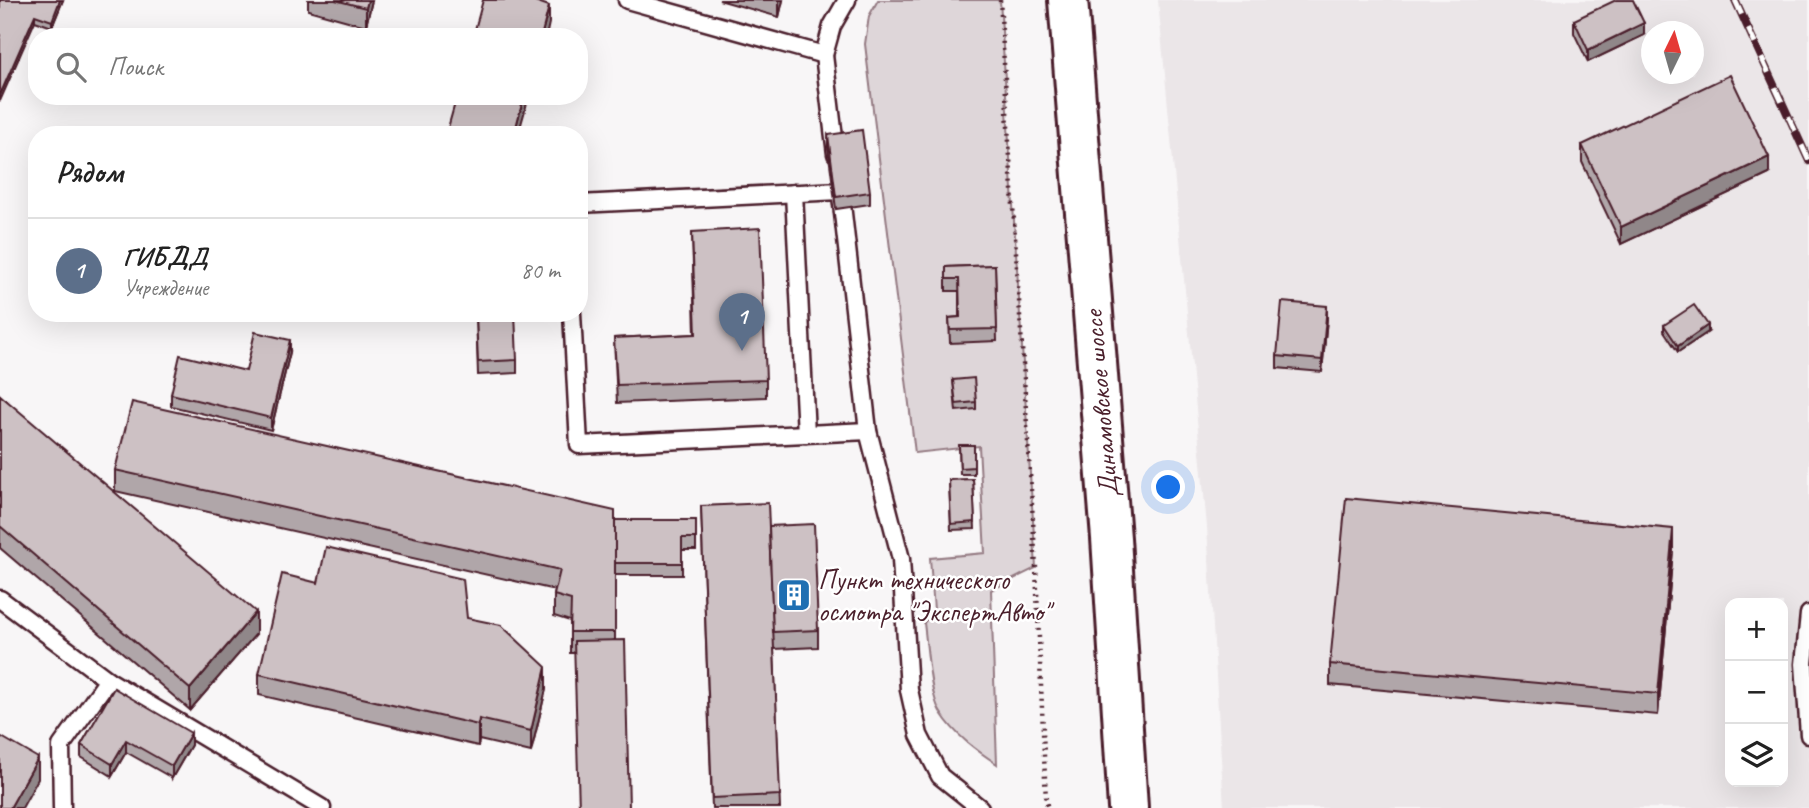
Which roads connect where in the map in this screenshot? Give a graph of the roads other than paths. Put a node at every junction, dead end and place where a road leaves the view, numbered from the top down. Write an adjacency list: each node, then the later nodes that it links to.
1 (626, 0): 4 (lane)
2 (847, 0): 4 (lane)
3 (1068, 0): 18 (main road, Динамовское шоссе)
4 (824, 55): 5 (lane)
5 (839, 177): 6 (lane); 9 (lane)
6 (794, 193): 7 (lane); 10 (lane)
7 (588, 204)
8 (572, 322): 10 (lane)
9 (869, 431): 10 (lane); 17 (lane)
10 (806, 434)
11 (0, 598): 13 (lane)
12 (1809, 614): 14 (lane)
13 (107, 680): 15 (lane); 16 (lane)
14 (1809, 734)
15 (62, 808)
16 (322, 808)
17 (980, 808)
18 (1128, 808)

